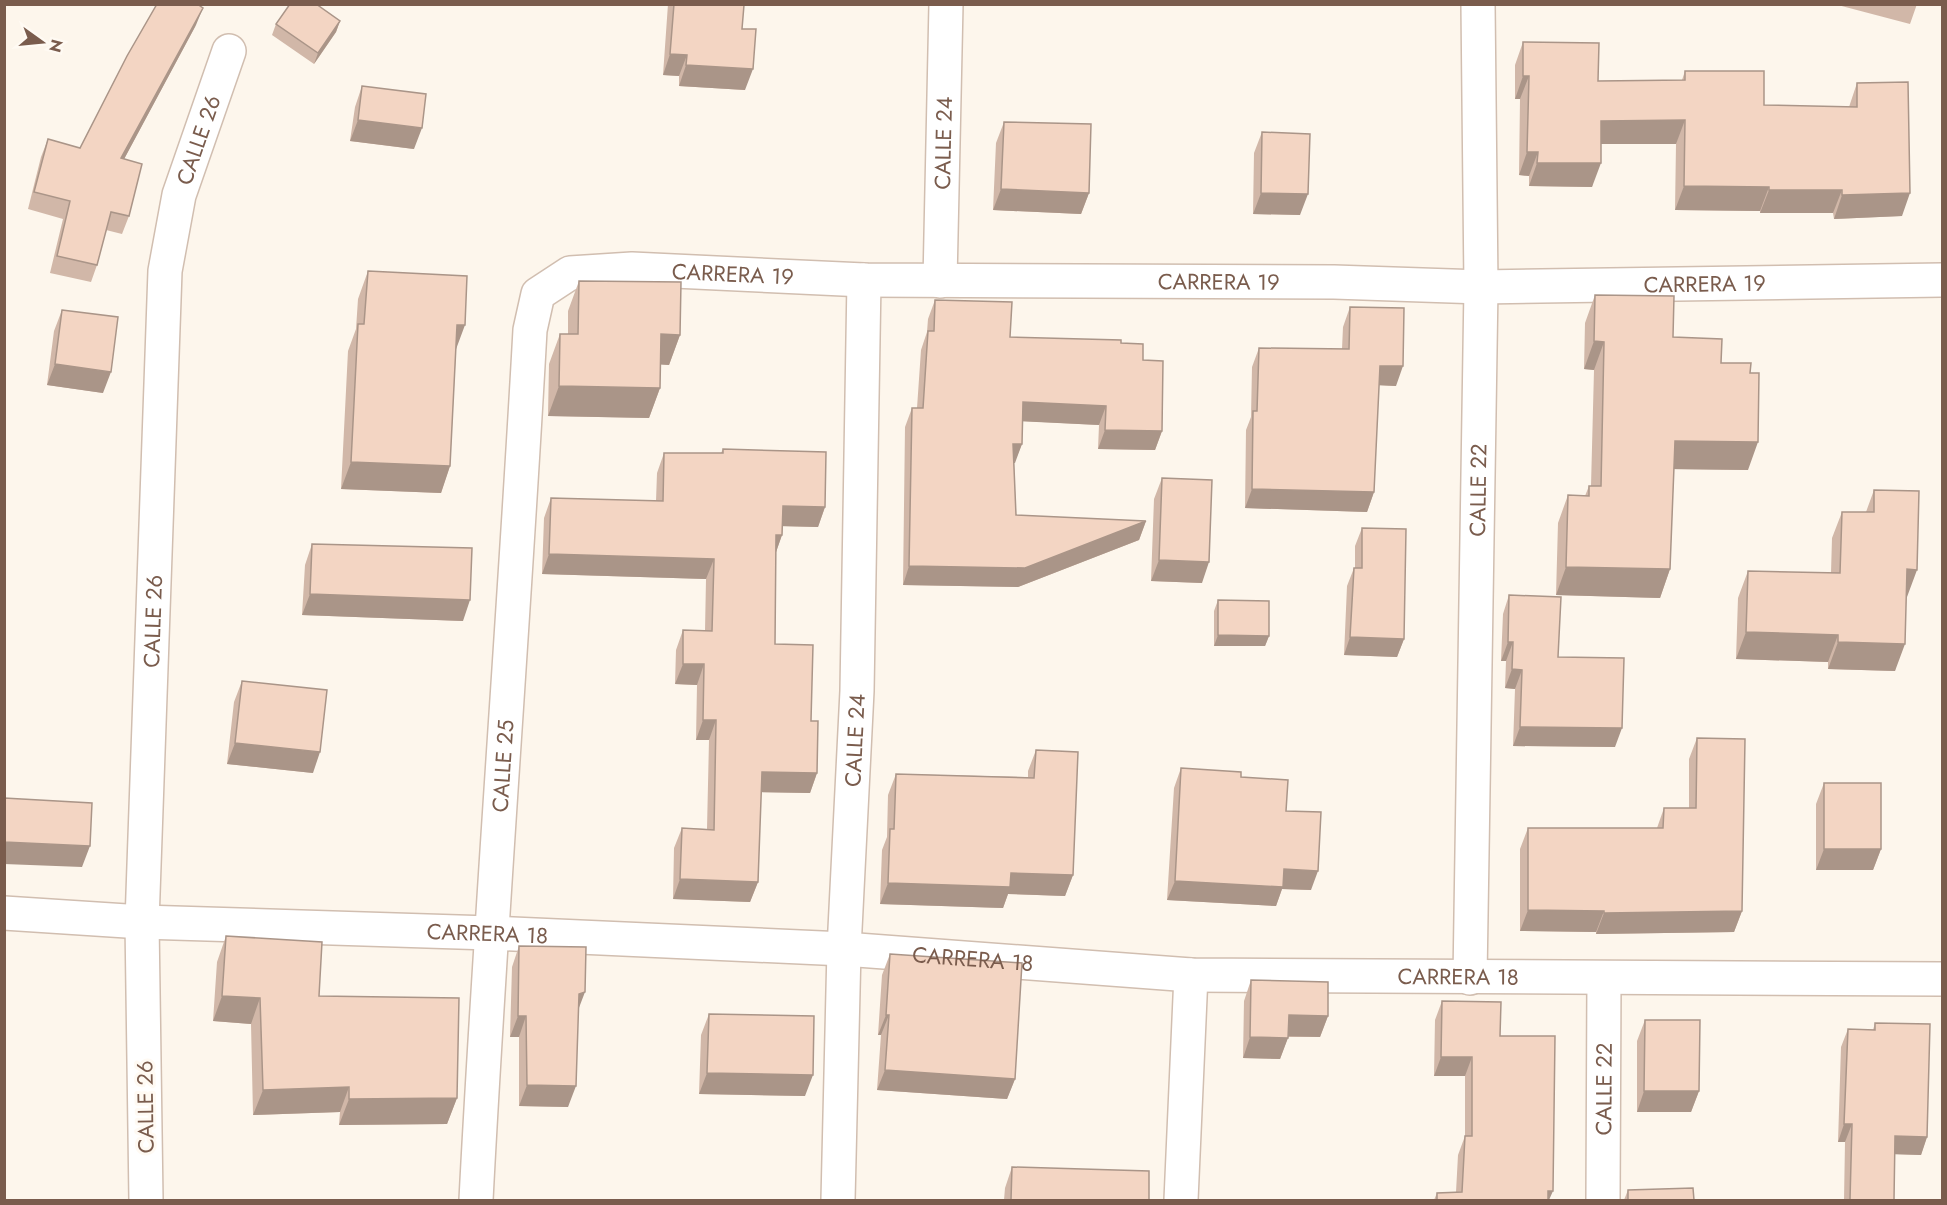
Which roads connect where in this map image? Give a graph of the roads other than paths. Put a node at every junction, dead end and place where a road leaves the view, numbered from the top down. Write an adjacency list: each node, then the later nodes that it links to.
1 (946, 4): 6 (street, CALLE 24)
2 (1478, 4): 7 (street, CALLE 22)
3 (229, 51): 10 (street, CALLE 26)
4 (864, 280): 6 (street, CARRERA 19); 8 (street, CARRERA 19); 12 (street, CALLE 24)
5 (1942, 280): 7 (street, CARRERA 19)
6 (940, 281): 7 (street, CARRERA 19)
7 (1481, 287): 14 (street, CALLE 22)
8 (530, 330): 11 (street, CALLE 25)
9 (4, 913): 10 (street, CARRERA 18)
10 (142, 922): 11 (street, CARRERA 18); 17 (street, CALLE 26)
11 (490, 933): 12 (street, CARRERA 18); 18 (street, CALLE 25)
12 (844, 949): 13 (street, CARRERA 18); 19 (street, CALLE 24)
13 (1191, 975): 14 (street, CARRERA 18); 20 (street)
14 (1470, 978): 15 (street, CARRERA 18)
15 (1604, 978): 16 (street, CARRERA 18); 21 (street, CALLE 22)
16 (1942, 979)
17 (146, 1200)
18 (476, 1200)
19 (838, 1200)
20 (1181, 1200)
21 (1603, 1200)

